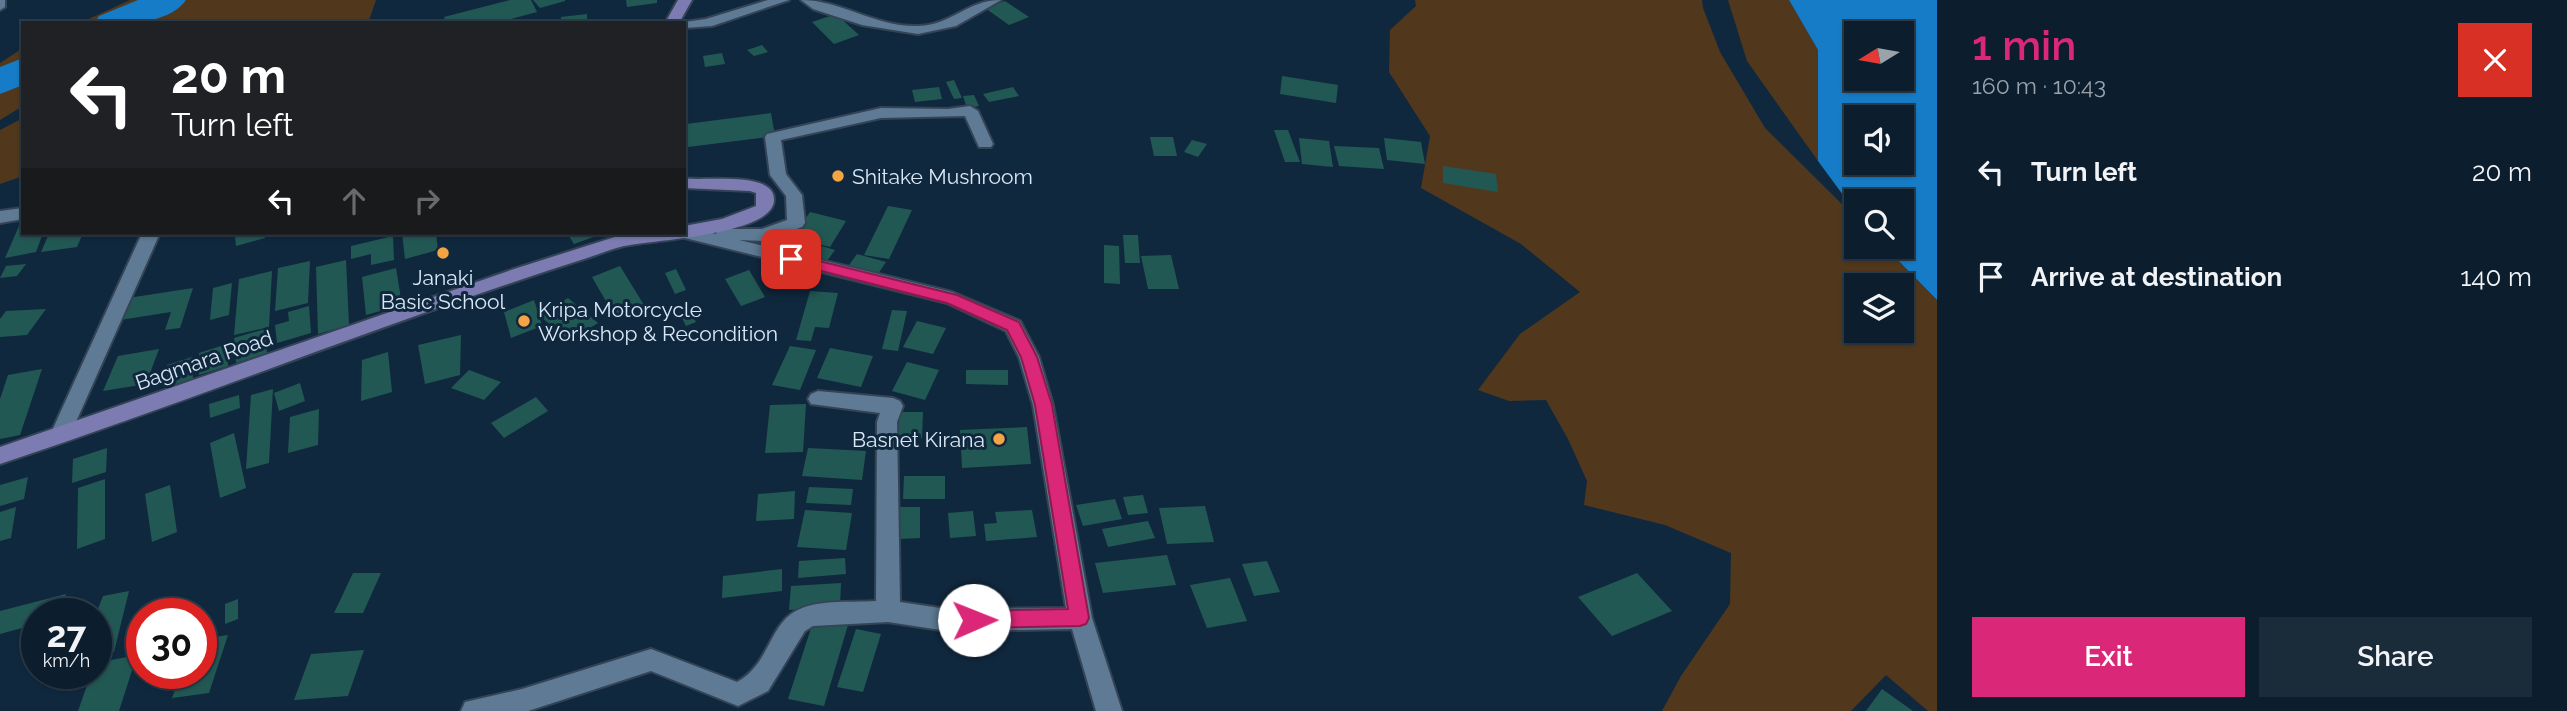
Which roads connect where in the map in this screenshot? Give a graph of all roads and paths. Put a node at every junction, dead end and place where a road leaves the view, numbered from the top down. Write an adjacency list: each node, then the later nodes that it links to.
1 (0, 0): 6 (lane)
2 (685, 0): 7 (main road)
3 (782, 0): 8 (street)
4 (808, 0): 5 (street)
5 (994, 0)
6 (0, 7)
7 (673, 21)
8 (686, 24)
9 (985, 144): 13 (street)
10 (686, 183): 14 (main road)
11 (21, 213): 12 (street)
12 (0, 217)
13 (686, 232)
14 (686, 232)
15 (686, 232): 22 (street)
16 (150, 235): 19 (street)
17 (662, 235): 19 (main road, Bagmara Road)
18 (818, 399): 21 (street)
19 (61, 433): 20 (main road, Bagmara Road)
20 (0, 456)
21 (888, 611): 22 (street); 23 (street)
22 (1080, 618): 24 (street)
23 (474, 711)
24 (1109, 711)

